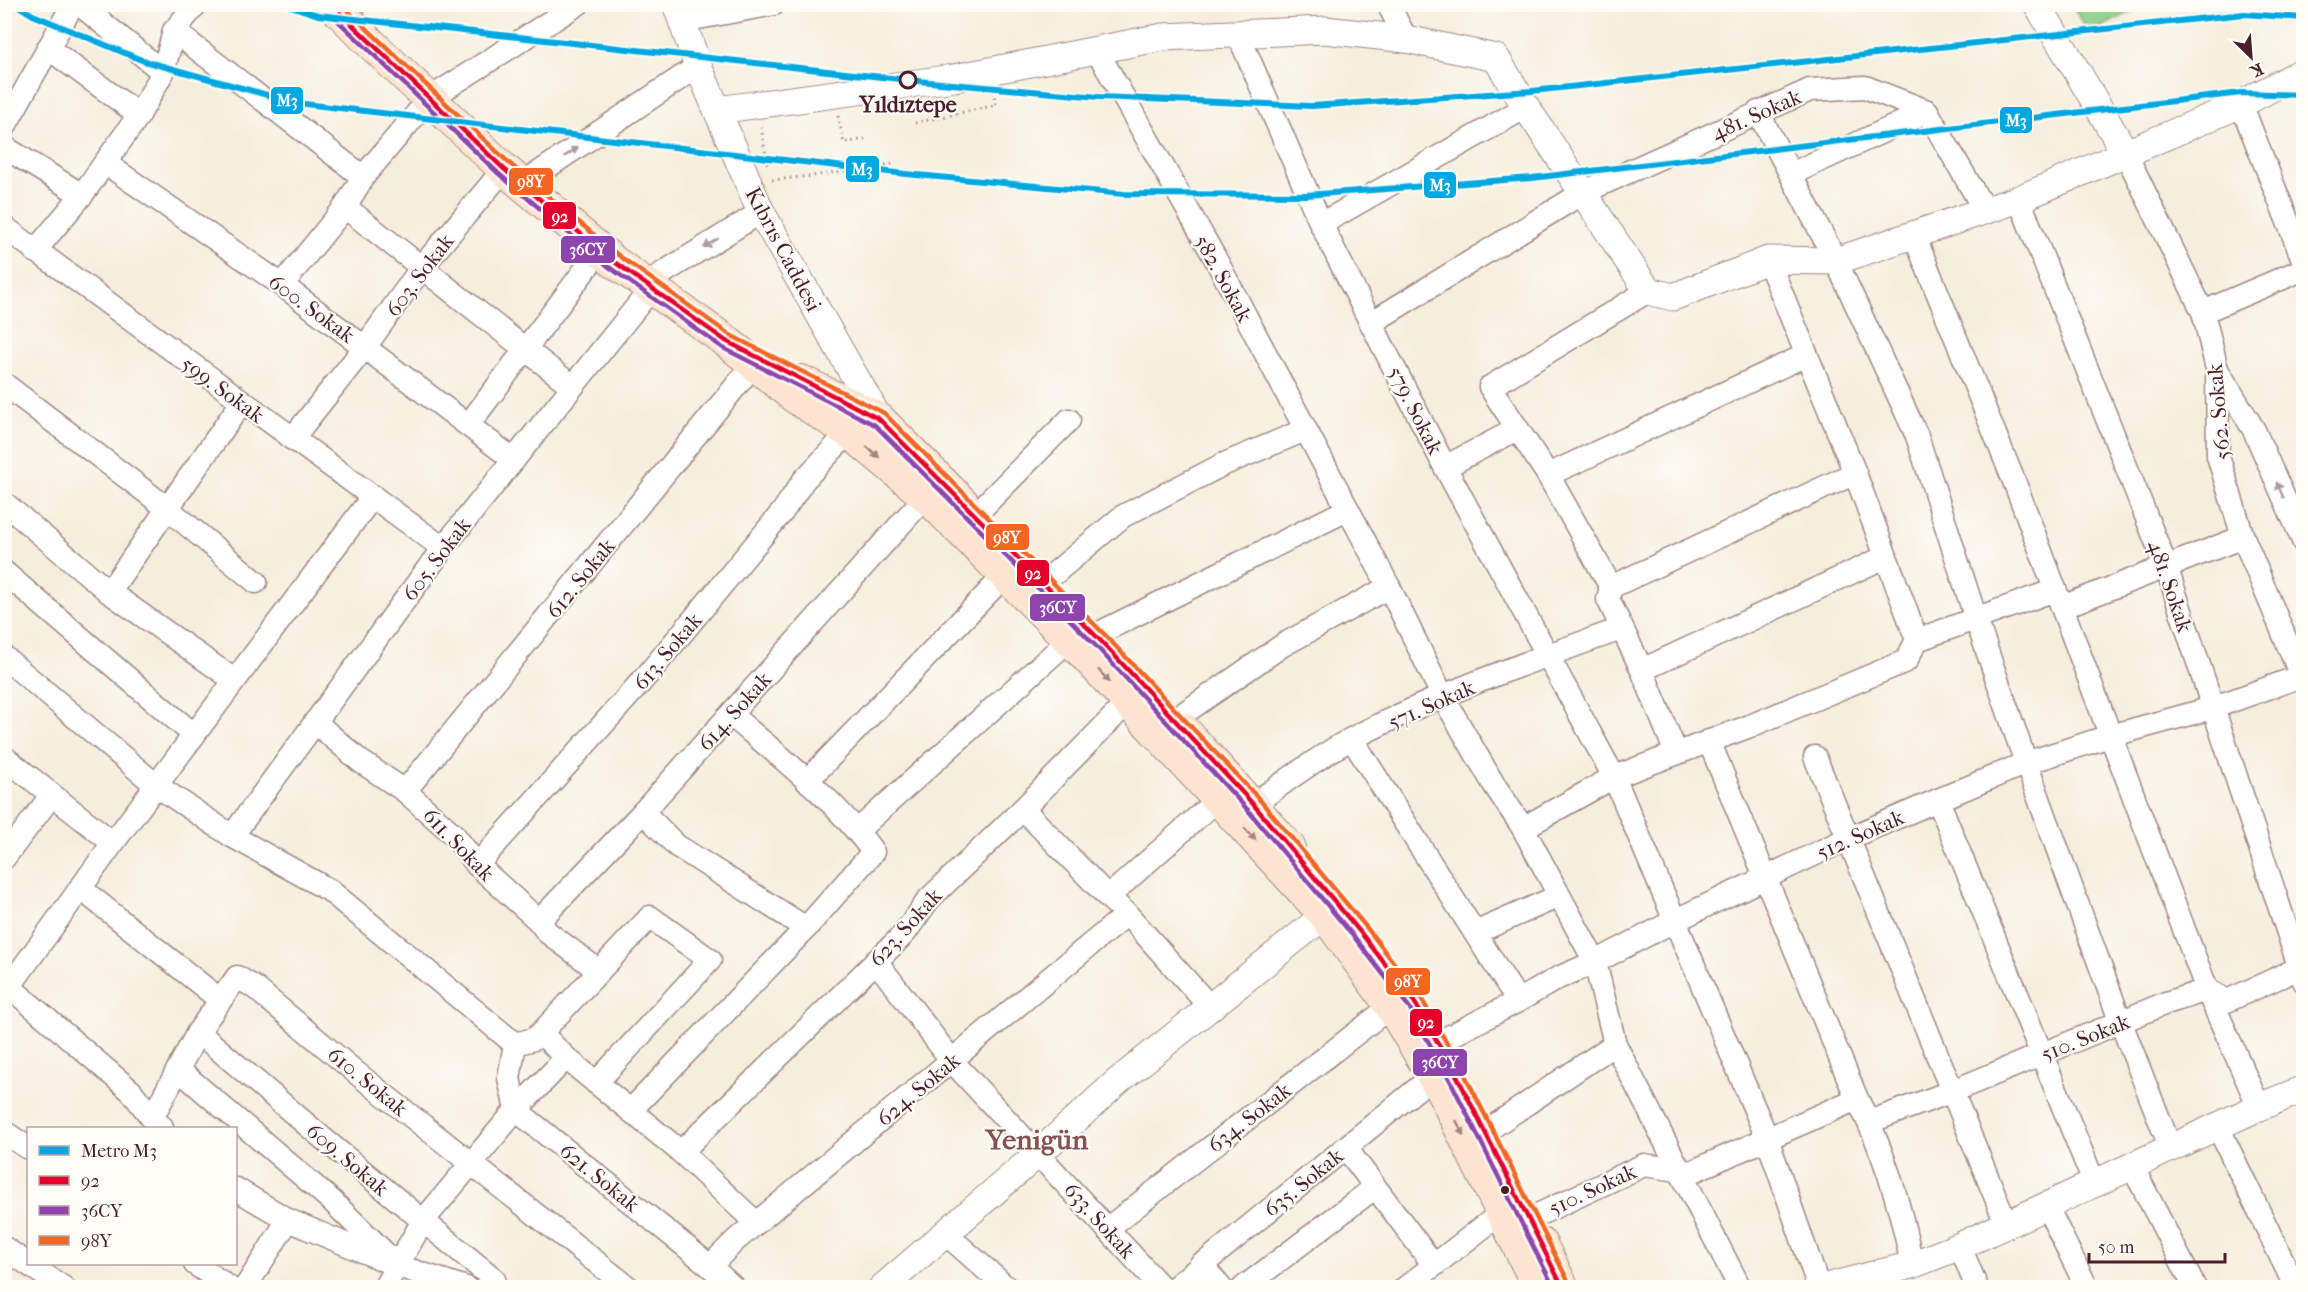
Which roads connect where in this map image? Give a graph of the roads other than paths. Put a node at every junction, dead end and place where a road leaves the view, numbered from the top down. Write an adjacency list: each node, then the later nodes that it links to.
1 (73, 4): 13 (street)
2 (80, 4): 17 (street)
3 (196, 4): 10 (street)
4 (578, 4): 18 (street)
5 (774, 4): 9 (street)
6 (1388, 4): 12 (street)
7 (2037, 4): 27 (street)
8 (341, 7): 18 (main road)
9 (679, 13): 15 (street, Kıbrıs Caddesi)
10 (174, 31): 17 (street); 30 (street)
11 (1238, 34): 12 (street); 14 (street); 38 (street, 579. Sokak)
12 (1406, 39): 20 (street)
13 (48, 48): 24 (street); 25 (street)
14 (1096, 49): 21 (street); 66 (street, 582. Sokak)
15 (698, 66): 21 (street, Kıbrıs Caddesi); 31 (street, 603. Sokak, one-way to 15)
16 (2304, 71): 19 (street)
17 (163, 72): 24 (street)
18 (438, 94): 30 (street); 31 (main road)
19 (2241, 104): 27 (street); 45 (street)
20 (1526, 107): 32 (street); 38 (street)
21 (717, 110): 35 (street, Kıbrıs Caddesi)
22 (1927, 111): 23 (street, 481. Sokak); 29 (street); 37 (street)
23 (1758, 112): 29 (street); 32 (street, 481. Sokak)
24 (139, 115): 28 (street)
25 (4, 128)
26 (4, 147): 33 (street)
27 (2125, 152): 34 (street); 51 (street, 562. Sokak)
28 (105, 163): 33 (street); 48 (street, 600. Sokak)
29 (1791, 174): 44 (street)
30 (363, 177): 36 (street)
31 (513, 177): 41 (main road); 46 (street, 603. Sokak)
32 (1584, 192): 50 (street); 52 (street, 481. Sokak)
33 (82, 195): 42 (street)
34 (2019, 199): 37 (street); 83 (street, 481. Sokak)
35 (759, 206): 49 (street, 605. Sokak, one-way to 49); 62 (street, Kıbrıs Caddesi)
36 (345, 207): 46 (street); 48 (street)
37 (1985, 211): 40 (street)
38 (1321, 224): 52 (street, 579. Sokak)
39 (4, 227): 42 (street, 599. Sokak)
40 (1914, 235): 44 (street); 91 (street)
41 (600, 250): 49 (main road); 55 (street)
42 (35, 251): 61 (street, 599. Sokak)
43 (1768, 260): 44 (street); 50 (street); 56 (street)
44 (1836, 261): 92 (street)
45 (2304, 262)
46 (422, 267): 54 (street, 603. Sokak); 55 (street)
47 (2304, 268): 51 (street)
48 (282, 285): 54 (street, 600. Sokak)
49 (648, 286): 53 (main road); 60 (street, 605. Sokak)
50 (1648, 291): 65 (street)
51 (2203, 312): 58 (street, 562. Sokak)
52 (1371, 323): 70 (street, 579. Sokak)
53 (726, 341): 57 (main road); 62 (main road)
54 (365, 347): 64 (street, 600. Sokak); 68 (street, 603. Sokak)
55 (525, 349): 60 (street); 64 (street)
56 (1806, 355): 71 (street); 72 (street)
57 (754, 364): 67 (main road); 118 (street, 612. Sokak)
58 (2217, 369): 79 (street, 562. Sokak); 80 (street, one-way to 58)
59 (4, 384): 76 (street)
60 (572, 386): 69 (street, 605. Sokak)
61 (242, 402): 68 (street, 599. Sokak); 76 (street)
62 (879, 419): 78 (main road)
63 (1069, 420): 78 (street)
64 (469, 424): 69 (street, 600. Sokak)
65 (1517, 429): 70 (street); 72 (street)
66 (1305, 430): 77 (street, 582. Sokak); 87 (street)
67 (849, 432): 74 (main road, one-way to 74); 131 (street, 613. Sokak)
68 (292, 439): 73 (street, 599. Sokak)
69 (514, 460): 81 (street, 605. Sokak)
70 (1445, 467): 96 (street, 579. Sokak)
71 (1855, 472): 82 (street); 89 (street)
72 (1548, 475): 89 (street)
73 (373, 496): 81 (street, 599. Sokak); 100 (street)
74 (926, 496): 85 (main road); 104 (street, 614. Sokak)
75 (4, 503): 90 (street)
76 (167, 508): 86 (street); 90 (street)
77 (1347, 510): 88 (street, 582. Sokak); 94 (street)
78 (975, 515): 87 (main road)
79 (2243, 537): 83 (street); 99 (street, 562. Sokak)
80 (2304, 543)
81 (442, 549): 106 (street, 605. Sokak)
82 (1885, 557): 95 (street); 98 (street)
83 (2166, 566): 91 (street); 103 (street, 481. Sokak)
84 (4, 572): 107 (street)
85 (1005, 575): 94 (main road); 116 (street)
86 (256, 582)
87 (1043, 584): 94 (main road)
88 (1389, 587): 101 (street, 582. Sokak); 105 (street)
89 (1611, 587): 93 (street)
90 (109, 592): 100 (street)
91 (2059, 598): 92 (street); 108 (street)
92 (1976, 619): 95 (street); 114 (street)
93 (1621, 628): 96 (street, 571. Sokak); 98 (street)
94 (1082, 637): 102 (main road, one-way to 102); 105 (main road); 126 (street)
95 (1917, 640): 110 (street)
96 (1548, 655): 101 (street, 571. Sokak); 115 (street, 579. Sokak)
97 (4, 657): 117 (street)
98 (1642, 670): 111 (street)
99 (2302, 676): 103 (street, 512. Sokak)
100 (234, 680): 107 (street)
101 (1443, 698): 109 (street, 571. Sokak); 125 (street, 582. Sokak)
102 (1128, 702): 120 (main road); 123 (street, 623. Sokak)
103 (2212, 708): 108 (street, 512. Sokak); 145 (street, 481. Sokak)
104 (731, 715): 116 (street); 124 (street, 614. Sokak)
105 (1174, 720): 122 (main road)
106 (315, 722): 118 (street, 611. Sokak); 127 (street, 605. Sokak)
107 (194, 735): 117 (street)
108 (2110, 736): 114 (street, 512. Sokak); 147 (street)
109 (1352, 739): 122 (street, 571. Sokak); 141 (street)
110 (1709, 741): 111 (street); 132 (street)
111 (1676, 753): 115 (street)
112 (4, 757): 119 (street)
113 (1815, 757): 128 (street)
114 (2026, 764): 121 (street, 512. Sokak); 152 (street)
115 (1614, 777): 125 (street); 138 (street, 579. Sokak)
116 (807, 781): 126 (street)
117 (157, 786): 127 (street); 129 (street)
118 (405, 791): 131 (street, 611. Sokak)
119 (51, 796): 129 (street); 130 (street)
120 (1218, 799): 135 (street); 137 (main road, one-way to 137)
121 (1938, 800): 128 (street, 512. Sokak); 158 (street)
122 (1253, 804): 155 (main road)
123 (1023, 809): 135 (street); 142 (street, 623. Sokak)
124 (643, 812): 139 (street, 614. Sokak); 140 (street)
125 (1523, 828): 134 (street, 582. Sokak)
126 (858, 831): 140 (street)
127 (232, 836): 156 (street)
128 (1849, 838): 132 (street, 512. Sokak); 165 (street)
129 (113, 843): 133 (street)
130 (5, 855)
131 (477, 865): 139 (street, 611. Sokak)
132 (1767, 876): 138 (street, 512. Sokak); 166 (street)
133 (80, 888): 146 (street); 148 (street)
134 (1559, 896): 141 (street); 143 (street, 582. Sokak)
135 (1108, 897): 136 (street)
136 (1127, 914): 151 (street); 160 (street, 624. Sokak)
137 (1324, 915): 150 (main road); 151 (street)
138 (1676, 920): 143 (street, 512. Sokak); 175 (street, 579. Sokak)
139 (539, 921): 144 (street, 611. Sokak)
140 (806, 928): 169 (street)
141 (1475, 933): 149 (street)
142 (876, 961): 160 (street, 633. Sokak); 179 (street, 623. Sokak)
143 (1595, 962): 149 (street, 512. Sokak); 157 (street, 582. Sokak)
144 (599, 971): 154 (street); 163 (street)
145 (2301, 975): 147 (street)
146 (6, 988): 171 (street)
147 (2207, 990): 152 (street, 510. Sokak); 167 (street)
148 (219, 999): 153 (street, 610. Sokak); 181 (street, 610. Sokak)
149 (1518, 1001): 155 (street, 512. Sokak)
150 (1391, 1006): 162 (main road); 193 (street, 634. Sokak)
151 (1211, 1008): 180 (street)
152 (2121, 1023): 158 (street, 510. Sokak); 178 (street)
153 (198, 1032): 161 (street, 610. Sokak); 190 (street, 609. Sokak)
154 (541, 1033): 156 (street); 159 (street)
155 (1437, 1043): 174 (main road)
156 (515, 1044): 168 (street)
157 (1615, 1044): 174 (street); 183 (street, 582. Sokak)
158 (2042, 1054): 165 (street, 510. Sokak); 184 (street)
159 (566, 1058): 163 (street); 168 (street)
160 (952, 1061): 180 (street, 633. Sokak); 191 (street, 624. Sokak)
161 (178, 1070): 171 (street, 610. Sokak); 203 (street)
162 (1432, 1076): 177 (street, 635. Sokak); 188 (main road, one-way to 188)
163 (596, 1083): 169 (street)
164 (2304, 1089): 167 (street)
165 (1953, 1091): 170 (street, 510. Sokak); 192 (street)
166 (1857, 1099): 170 (street); 175 (street, 510. Sokak)
167 (2259, 1107): 172 (street)
168 (516, 1110): 181 (street); 204 (street, 621. Sokak)
169 (631, 1110): 179 (street)
170 (1869, 1122): 202 (street)
171 (158, 1123)
172 (2218, 1127): 178 (street); 227 (street)
173 (4, 1132): 176 (street)
174 (1485, 1132): 188 (main road)
175 (1767, 1138): 183 (street, 510. Sokak); 223 (street, 579. Sokak)
176 (27, 1147)
177 (1346, 1148): 185 (street); 198 (street, 635. Sokak)
178 (2171, 1149): 182 (street)
179 (681, 1152): 191 (street)
180 (1039, 1153): 193 (street, 633. Sokak); 194 (street)
181 (472, 1164): 190 (street); 211 (street, 610. Sokak)
182 (2132, 1166): 184 (street); 226 (street)
183 (1682, 1171): 188 (street, 510. Sokak); 222 (street, 582. Sokak)
184 (2095, 1185): 187 (street)
185 (1374, 1188): 199 (street); 218 (street)
186 (237, 1191): 189 (street)
187 (2047, 1207): 192 (street); 225 (street)
188 (1515, 1216): 199 (street, 510. Sokak); 220 (main road); 221 (main road)
189 (288, 1220): 203 (street); 207 (street)
190 (423, 1221): 203 (street); 210 (street, 609. Sokak)
191 (756, 1223): 204 (street, 624. Sokak)
192 (2007, 1225): 195 (street)
193 (1107, 1229): 215 (street, 633. Sokak)
194 (946, 1234): 213 (street); 214 (street)
195 (1960, 1246): 202 (street); 224 (street)
196 (4, 1248): 197 (street)
197 (27, 1263)
198 (1201, 1264): 216 (street, 635. Sokak); 217 (street)
199 (1432, 1264): 219 (street, 510. Sokak)
200 (30, 1265): 205 (street)
201 (198, 1265): 206 (street)
202 (1912, 1265): 223 (street)
203 (398, 1266): 208 (street); 209 (street)
204 (710, 1266): 212 (street, 621. Sokak)
205 (64, 1287)
206 (230, 1287)
207 (245, 1287)
208 (384, 1287)
209 (466, 1287)
210 (496, 1287)
211 (629, 1287)
212 (734, 1287)
213 (882, 1287)
214 (1007, 1287)
215 (1161, 1287)
216 (1174, 1287)
217 (1221, 1287)
218 (1243, 1287)
219 (1405, 1287)
220 (1539, 1287)
221 (1563, 1287)
222 (1740, 1287)
223 (1821, 1287)
224 (1977, 1287)
225 (2087, 1287)
226 (2194, 1287)
227 (2296, 1287)

